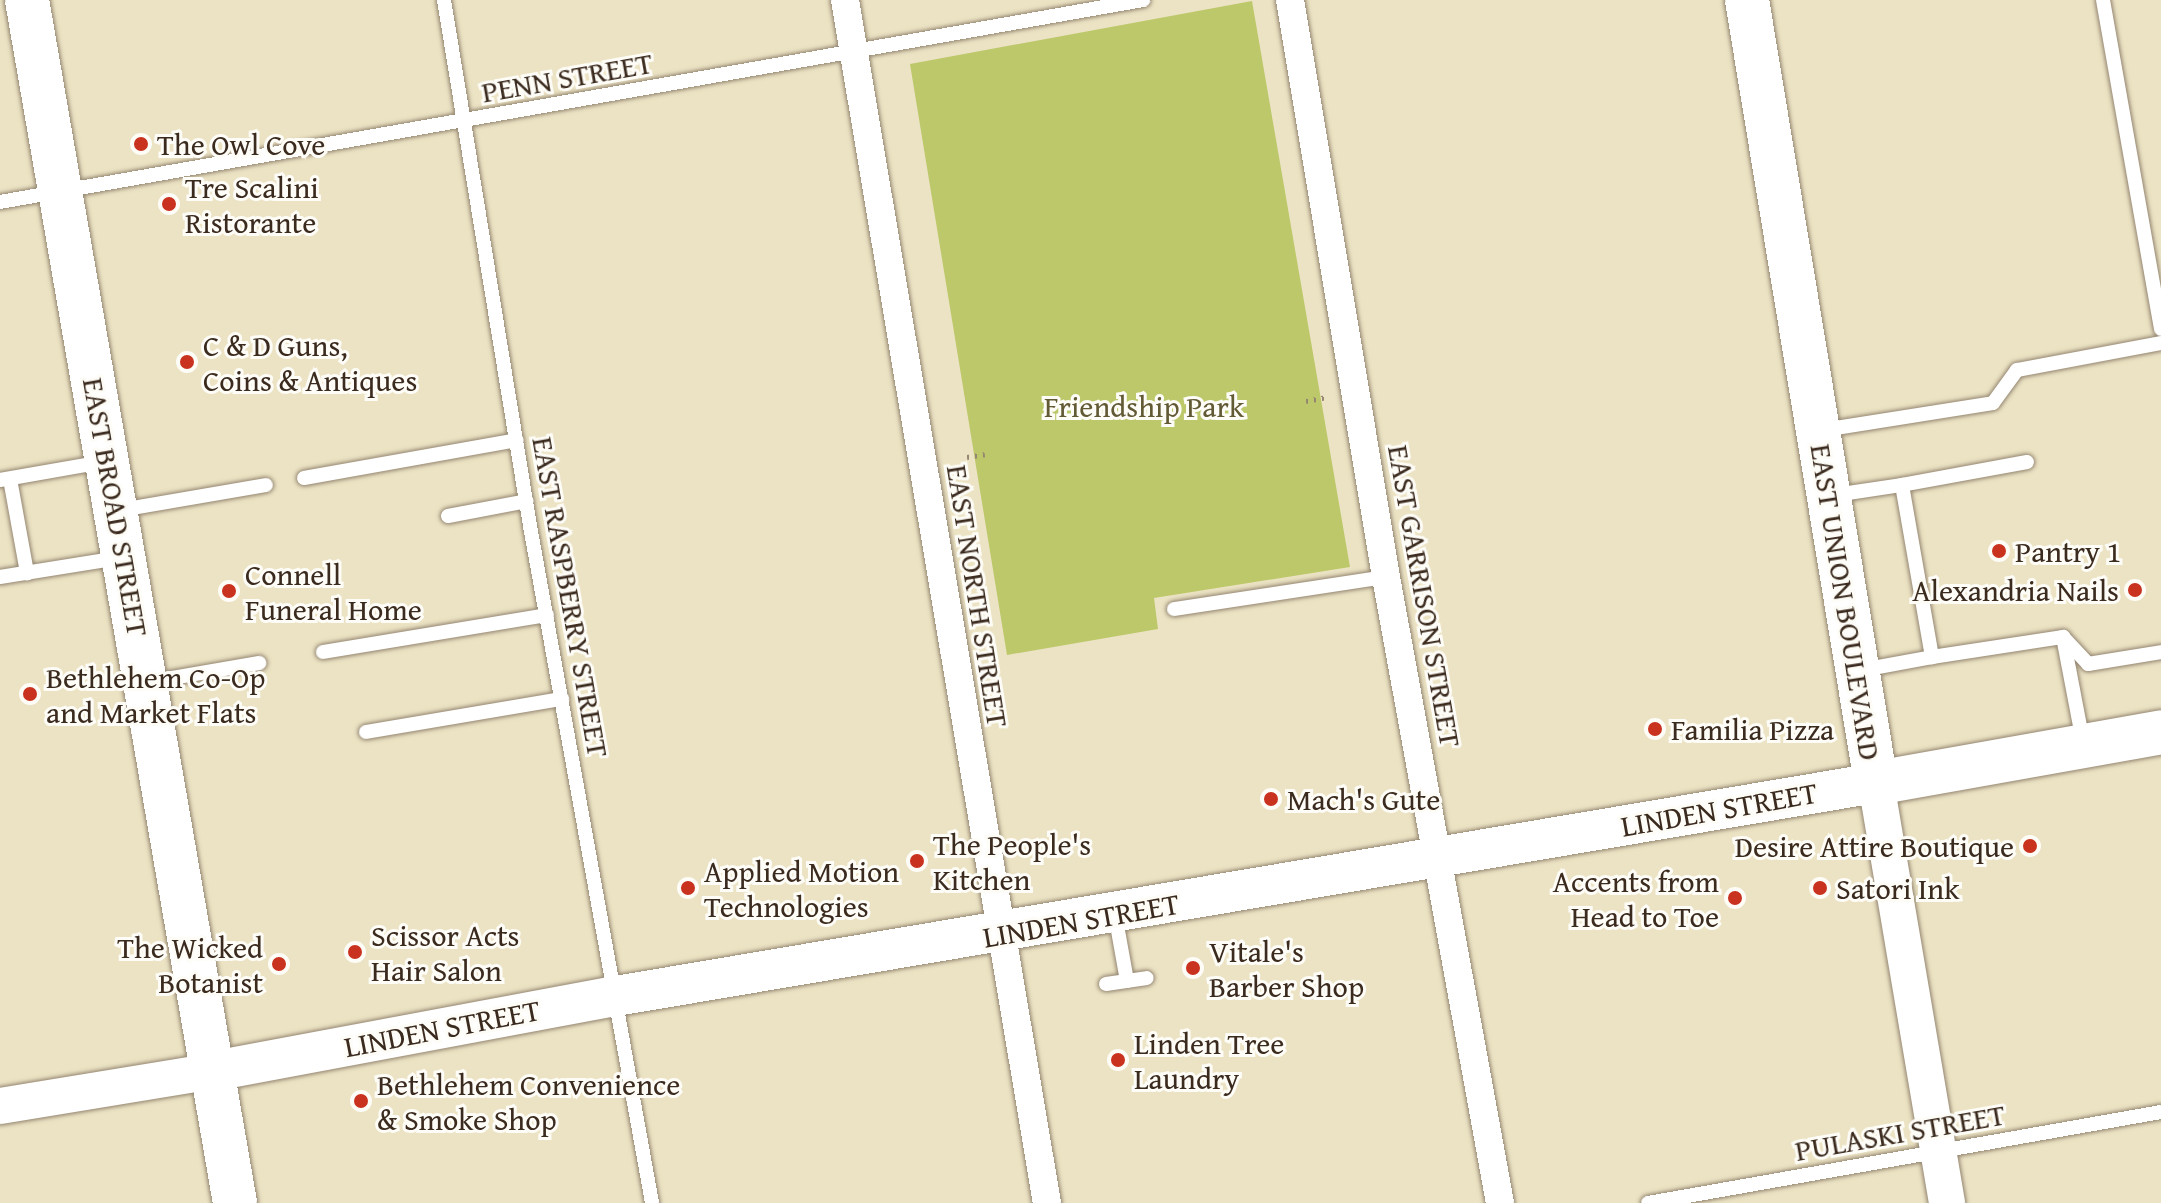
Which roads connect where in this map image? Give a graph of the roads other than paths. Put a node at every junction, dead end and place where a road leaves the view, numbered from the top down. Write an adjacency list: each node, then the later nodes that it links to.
1 (27, 0): 10 (main road, EAST BROAD STREET)
2 (444, 0): 9 (lane, EAST RASPBERRY STREET)
3 (845, 0): 8 (street, EAST NORTH STREET)
4 (1143, 0): 8 (lane, PENN STREET)
5 (1290, 0): 29 (street, EAST GARRISON STREET)
6 (1747, 0): 14 (main road, EAST UNION BOULEVARD)
7 (2103, 0): 12 (lane)
8 (853, 50): 9 (lane, PENN STREET); 46 (street, EAST NORTH STREET)
9 (465, 122): 10 (lane, PENN STREET); 15 (lane, EAST RASPBERRY STREET)
10 (62, 192): 11 (lane, PENN STREET); 16 (main road, EAST BROAD STREET)
11 (0, 202)
12 (2161, 329)
13 (2161, 343): 14 (lane)
14 (1818, 431): 22 (main road, EAST UNION BOULEVARD)
15 (517, 440): 18 (lane); 23 (lane, EAST RASPBERRY STREET)
16 (108, 461): 19 (lane); 24 (main road, EAST BROAD STREET)
17 (2027, 462): 21 (lane)
18 (304, 478)
19 (5, 480): 27 (lane)
20 (266, 485): 24 (lane)
21 (1902, 485): 22 (lane); 35 (lane)
22 (1829, 496): 37 (main road, EAST UNION BOULEVARD)
23 (527, 501): 25 (lane); 31 (lane, EAST RASPBERRY STREET)
24 (116, 511): 26 (main road, EAST BROAD STREET)
25 (448, 516)
26 (124, 557): 27 (lane); 38 (main road, EAST BROAD STREET)
27 (27, 573): 28 (lane)
28 (0, 577)
29 (1386, 577): 30 (lane); 44 (street, EAST GARRISON STREET)
30 (1174, 609)
31 (547, 615): 33 (lane); 39 (lane, EAST RASPBERRY STREET)
32 (2063, 637): 34 (lane); 35 (lane); 42 (lane)
33 (323, 652)
34 (2161, 652)
35 (1932, 657): 37 (lane)
36 (259, 663): 38 (lane)
37 (1857, 671): 43 (main road, EAST UNION BOULEVARD)
38 (146, 682): 51 (main road, EAST BROAD STREET)
39 (562, 699): 40 (lane); 50 (lane, EAST RASPBERRY STREET)
40 (366, 732)
41 (2161, 732): 42 (main road, LINDEN STREET)
42 (2084, 746): 43 (main road, LINDEN STREET)
43 (1876, 783): 44 (main road, LINDEN STREET); 54 (street, EAST UNION BOULEVARD)
44 (1438, 857): 45 (main road, LINDEN STREET); 58 (street, EAST GARRISON STREET)
45 (1115, 914): 46 (main road, LINDEN STREET); 48 (lane)
46 (1000, 934): 50 (main road, LINDEN STREET); 57 (street, EAST NORTH STREET)
47 (1147, 978): 48 (lane)
48 (1127, 981): 49 (lane)
49 (1106, 984)
50 (616, 996): 51 (main road, LINDEN STREET); 56 (lane, EAST RASPBERRY STREET)
51 (214, 1071): 52 (street, LINDEN STREET); 55 (main road, EAST BROAD STREET)
52 (0, 1106)
53 (2161, 1112): 54 (lane, PULASKI STREET)
54 (1938, 1152): 59 (lane, PULASKI STREET); 60 (street, EAST UNION BOULEVARD)
55 (235, 1203)
56 (652, 1203)
57 (1047, 1203)
58 (1500, 1203)
59 (1648, 1203)
60 (1947, 1203)

